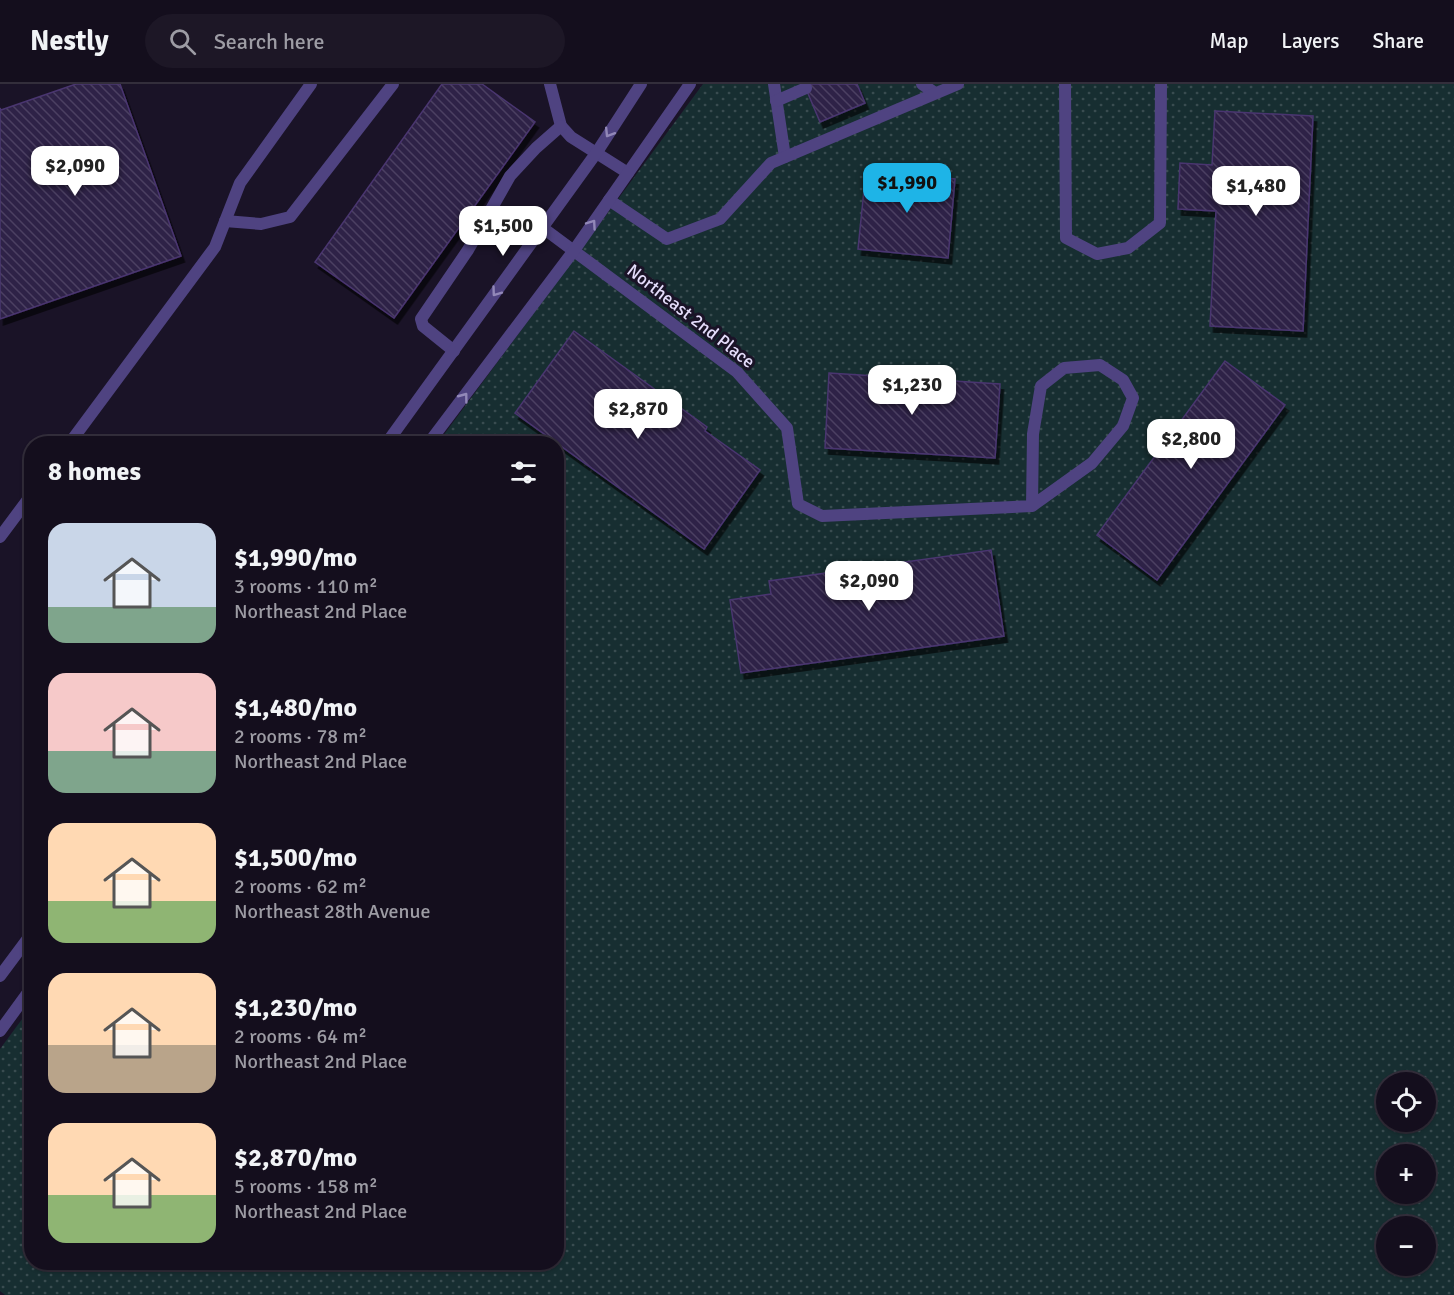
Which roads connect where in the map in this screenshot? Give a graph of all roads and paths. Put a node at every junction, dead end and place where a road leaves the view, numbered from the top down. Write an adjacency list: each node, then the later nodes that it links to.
1 (311, 84): 19 (street)
2 (393, 84): 19 (street)
3 (550, 84): 14 (street)
4 (641, 84): 15 (street, one-way to 15)
5 (690, 84): 17 (street)
6 (774, 84): 13 (street)
7 (921, 84): 12 (street)
8 (958, 84): 12 (street)
9 (1065, 84): 10 (street)
10 (1161, 84)
11 (806, 88): 13 (street)
12 (935, 93): 16 (street)
13 (776, 101): 16 (street)
14 (561, 126): 15 (street); 22 (street)
15 (597, 152): 17 (street); 20 (street)
16 (785, 157): 18 (street)
17 (628, 173): 18 (street)
18 (609, 200): 21 (street, one-way to 18)
19 (225, 221): 23 (street)
20 (543, 228): 21 (street, Northeast 2nd Place); 22 (street, one-way to 22)
21 (575, 249): 25 (street, one-way to 21); 27 (street, Northeast 2nd Place)
22 (454, 351): 24 (street)
23 (75, 436)
24 (392, 436)
25 (434, 436)
26 (24, 505): 28 (street)
27 (1032, 506): 27 (street)
28 (0, 537)
29 (24, 944): 30 (street)
30 (0, 976)
31 (24, 998): 32 (street)
32 (0, 1030)

